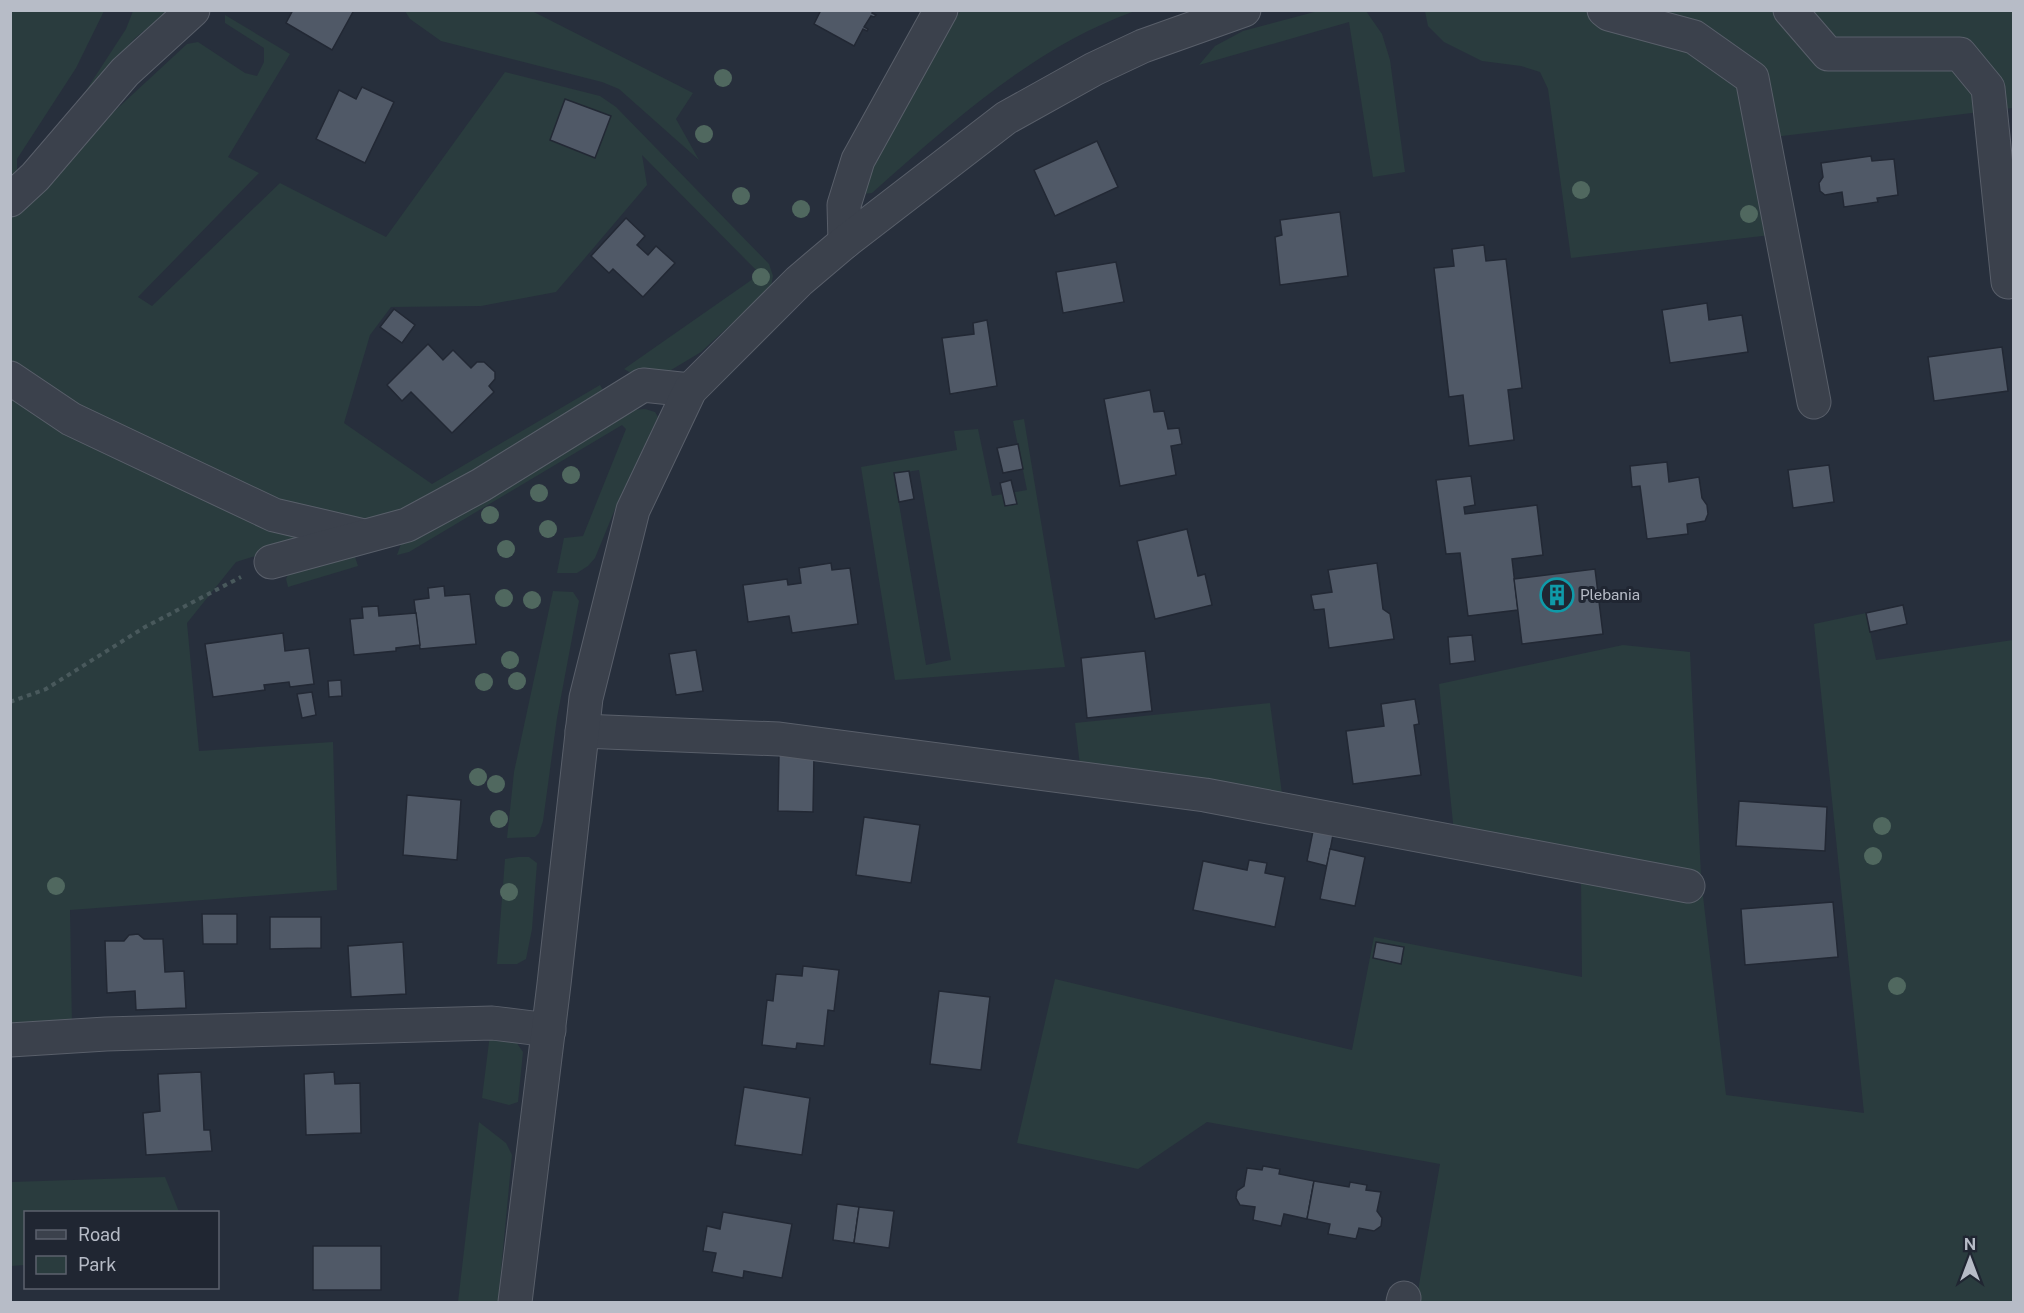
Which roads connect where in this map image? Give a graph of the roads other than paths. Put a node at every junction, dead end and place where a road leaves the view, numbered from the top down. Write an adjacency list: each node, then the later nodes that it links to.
1 (192, 10): 6 (street)
2 (941, 10): 7 (street)
3 (1244, 10): 7 (street)
4 (1604, 10): 11 (street)
5 (1790, 10): 8 (street)
6 (10, 200)
7 (845, 242): 10 (street)
8 (2008, 282)
9 (10, 378): 12 (street)
10 (690, 390): 12 (street); 14 (street)
11 (1814, 402)
12 (365, 536): 13 (street)
13 (271, 562)
14 (582, 731): 15 (street); 16 (street)
15 (1688, 886)
16 (549, 1030): 17 (street); 18 (street)
17 (10, 1040)
18 (515, 1302)

